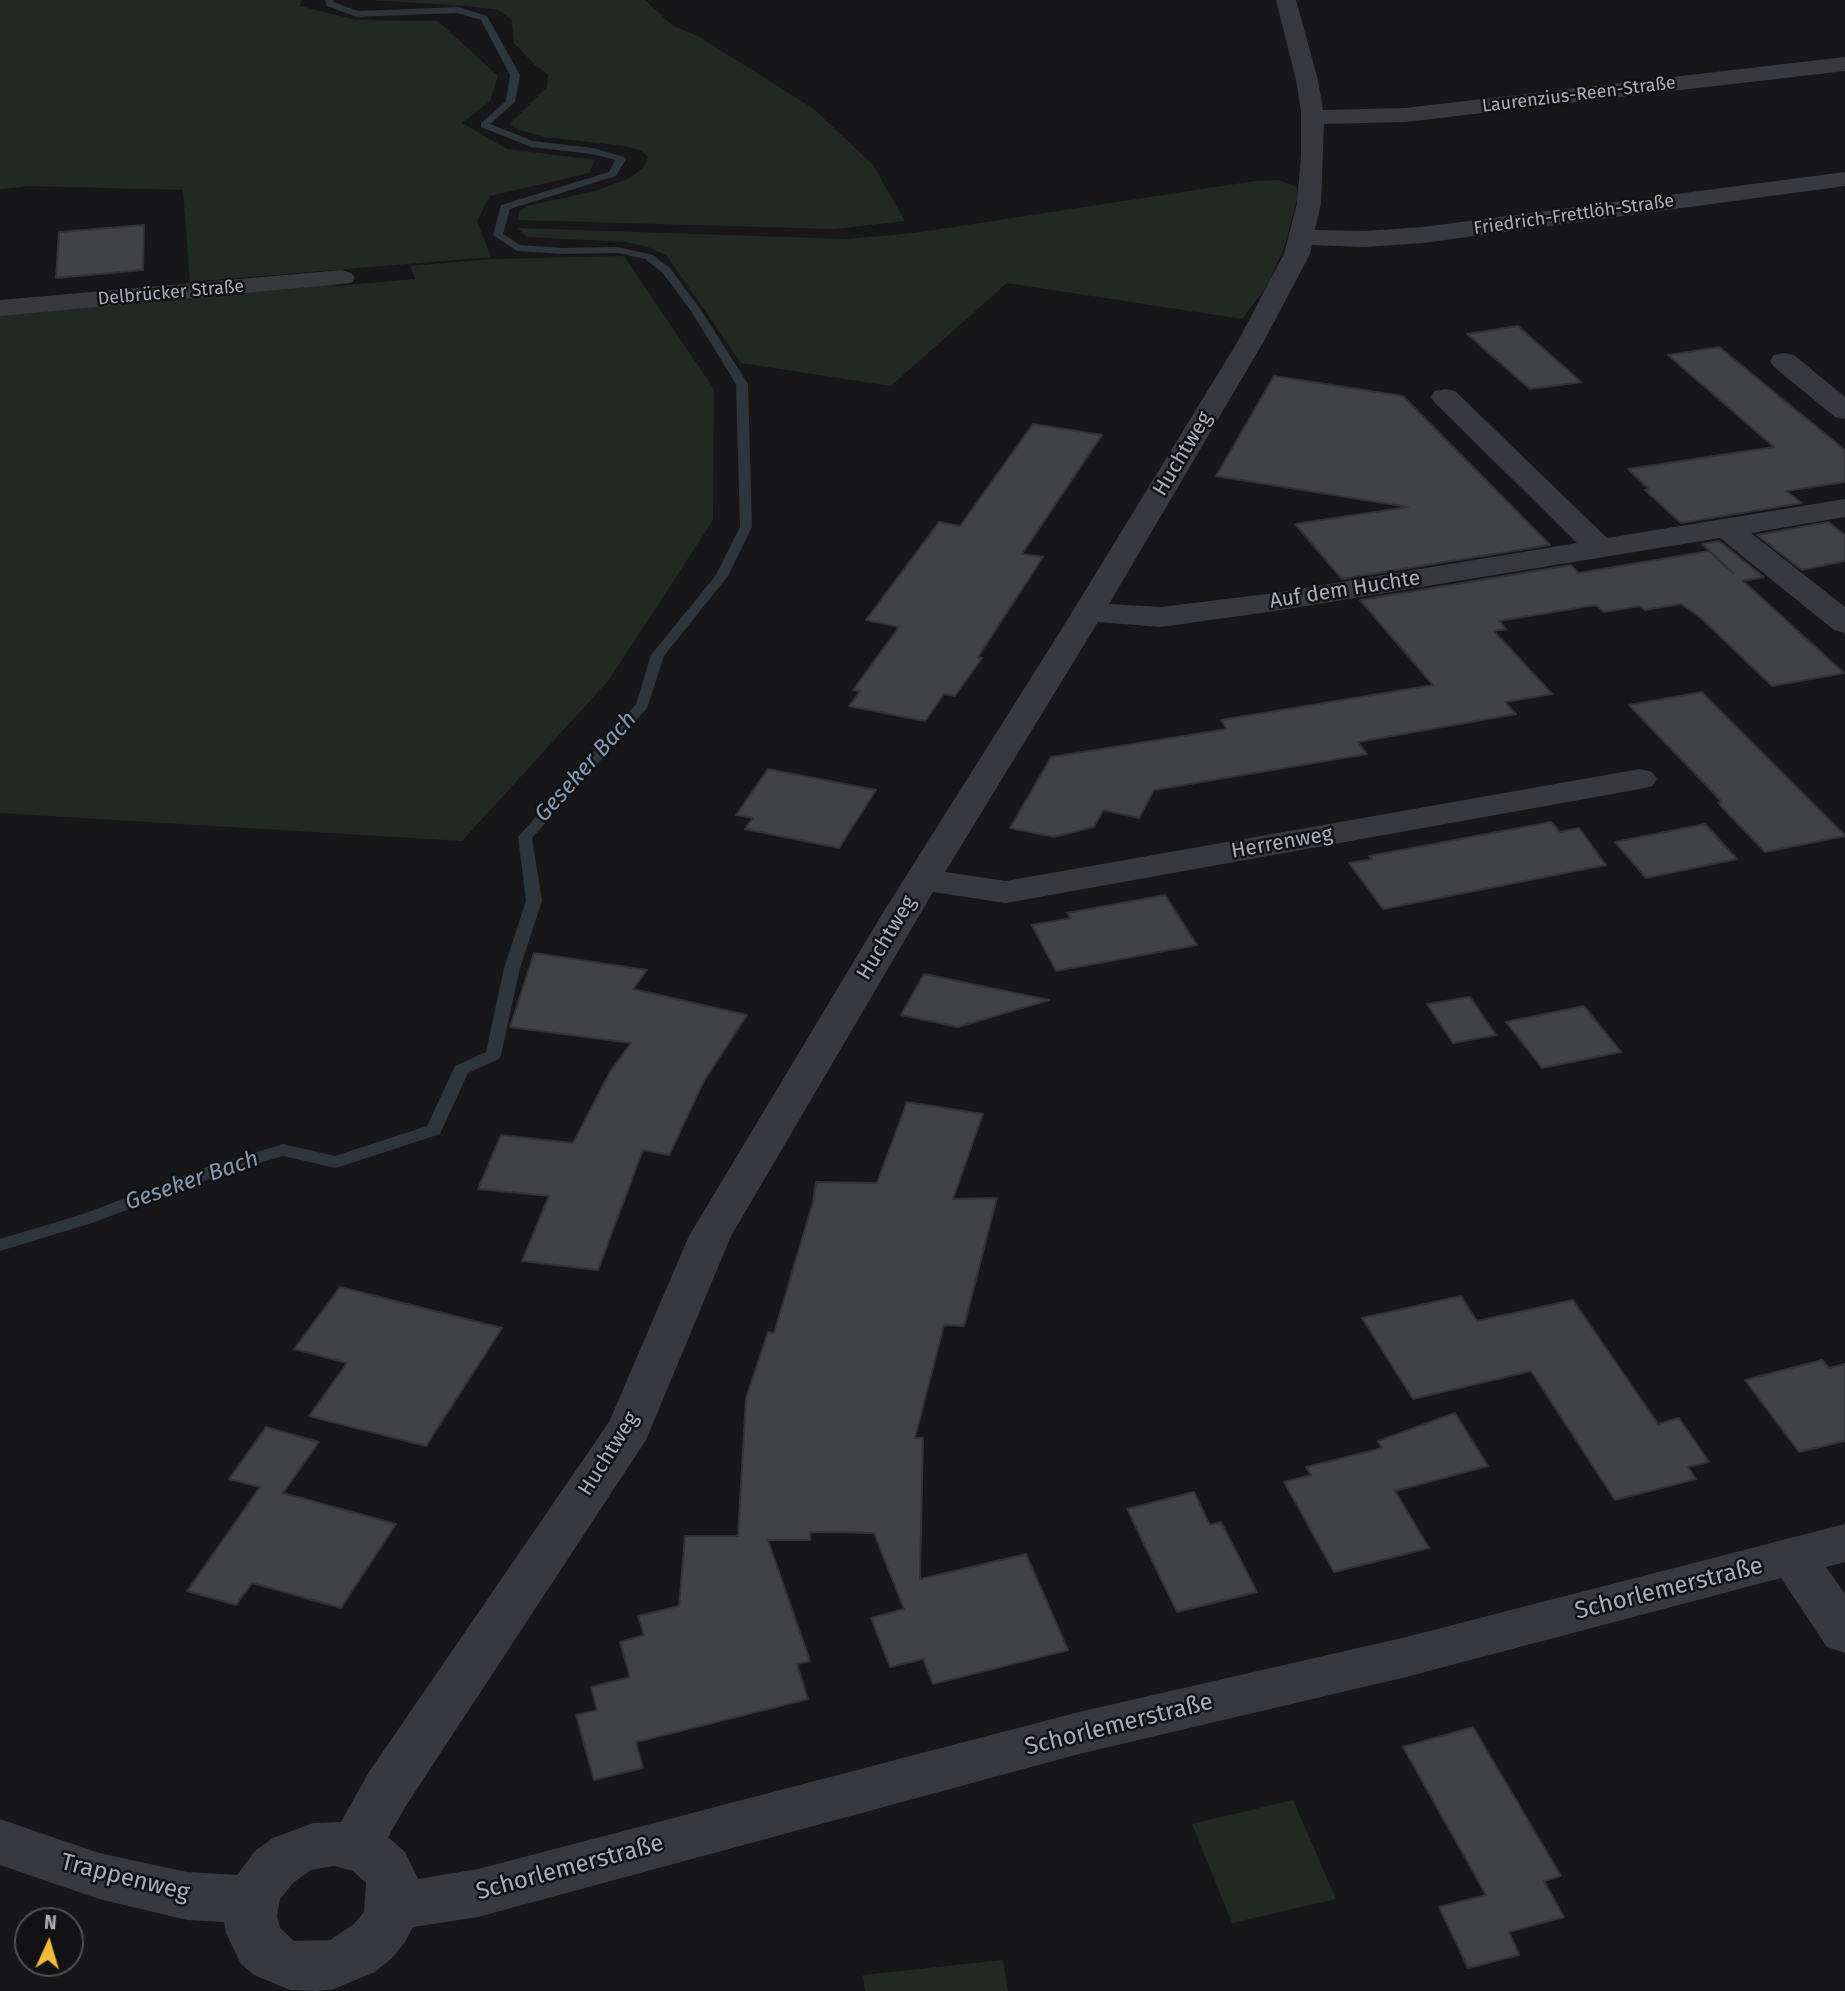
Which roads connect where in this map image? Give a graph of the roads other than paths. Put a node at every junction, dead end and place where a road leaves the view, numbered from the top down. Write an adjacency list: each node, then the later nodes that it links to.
1 (1286, 0): 3 (street, Huchtweg)
2 (1845, 64): 3 (street, Laurenzius-Reen-Straße)
3 (1312, 117): 5 (street, Huchtweg)
4 (1845, 179): 5 (street, Friedrich-Frettlöh-Straße)
5 (1301, 237): 14 (street, Huchtweg)
6 (342, 278): 7 (street, Delbrücker Straße)
7 (0, 308)
8 (1784, 361): 10 (street)
9 (1445, 397): 13 (street)
10 (1845, 411)
11 (1845, 509): 12 (street, Auf dem Huchte)
12 (1728, 529): 13 (street, Auf dem Huchte); 15 (street)
13 (1600, 548): 14 (street, Auf dem Huchte)
14 (1089, 611): 17 (street, Huchtweg)
15 (1845, 622)
16 (1640, 779): 17 (street, Herrenweg)
17 (923, 880): 22 (street, Huchtweg)
18 (1845, 1543): 19 (street, Schorlemerstraße)
19 (1793, 1557): 20 (street); 24 (street, Schorlemerstraße)
20 (1845, 1633)
21 (0, 1842): 23 (street, Trappenweg)
22 (354, 1847): 23 (street); 24 (street)
23 (253, 1900): 25 (street)
24 (393, 1906): 25 (street)
25 (284, 1978)

